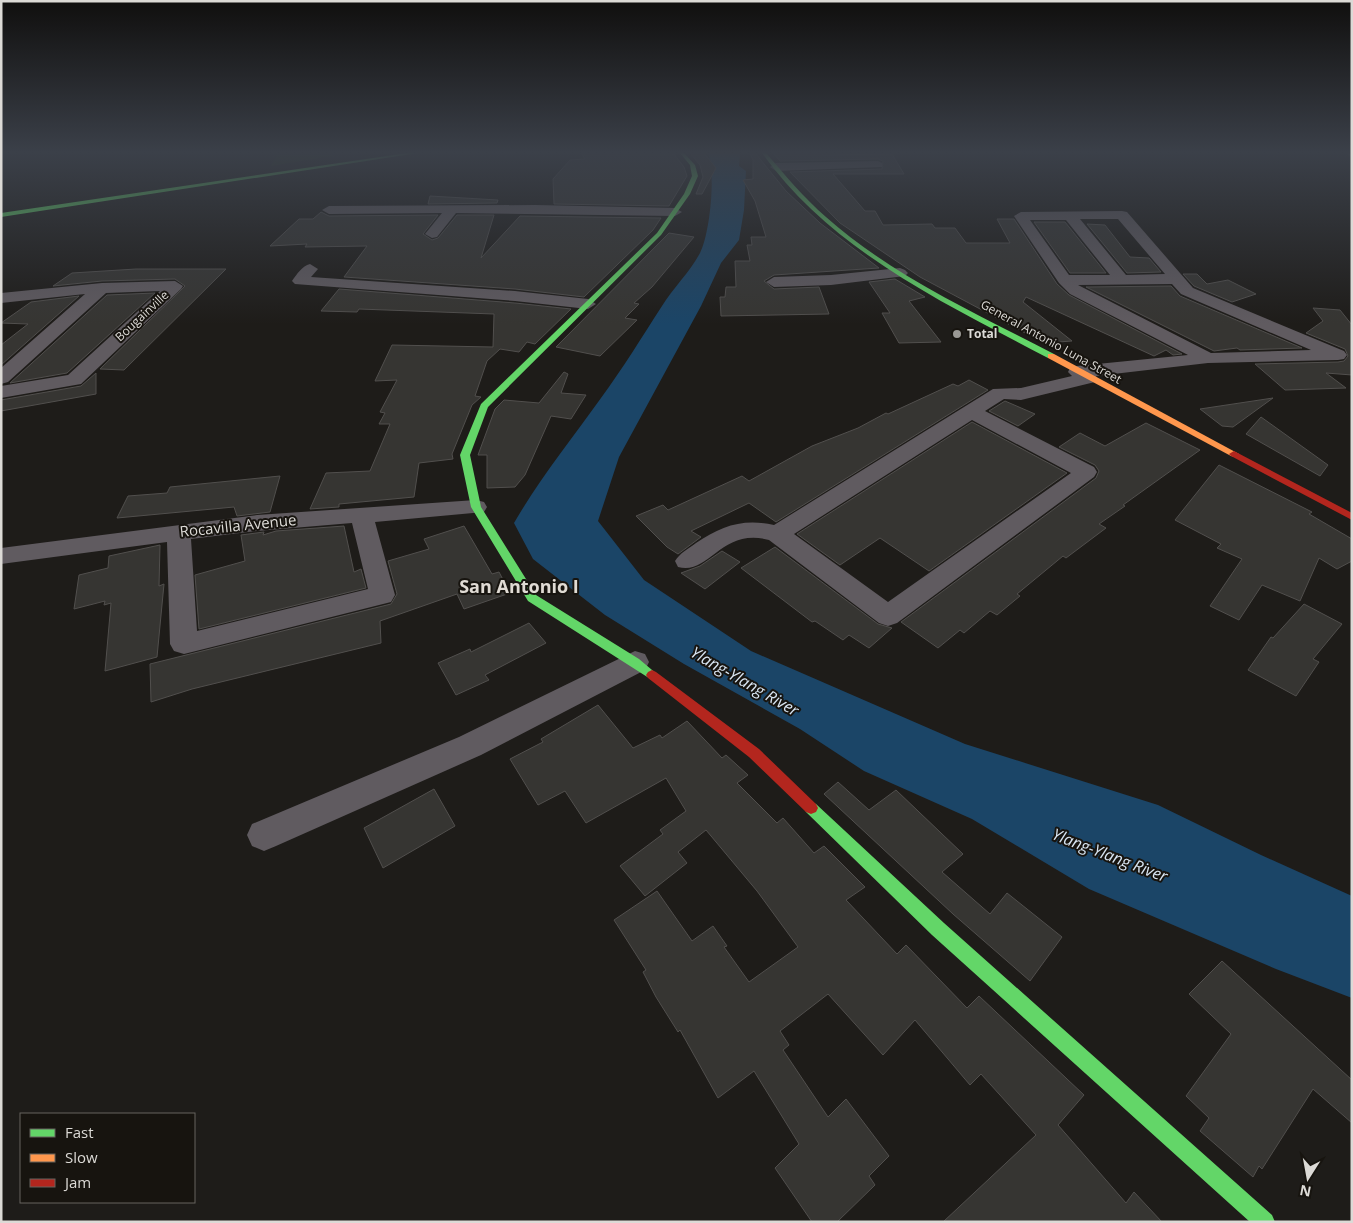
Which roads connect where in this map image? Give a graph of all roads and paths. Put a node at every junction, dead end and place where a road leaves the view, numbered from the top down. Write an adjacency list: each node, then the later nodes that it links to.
1 (35, 210): 6 (main road)
2 (452, 210): 8 (street)
3 (532, 210): 5 (street)
4 (818, 210): 10 (main road, General Antonio Luna Street)
5 (675, 212): 18 (main road)
6 (1, 215)
7 (1069, 215): 11 (street); 12 (street); 13 (street)
8 (432, 234)
9 (310, 269): 18 (street)
10 (900, 273): 14 (street); 22 (main road, General Antonio Luna Street)
11 (1120, 278): 12 (street); 13 (street)
12 (1177, 279): 20 (street)
13 (1064, 280): 21 (street)
14 (774, 282)
15 (102, 288): 16 (street, Bougainville); 23 (street); 24 (street, Bougainville)
16 (23, 296): 17 (street, Bougainville); 19 (street)
17 (1, 298)
18 (588, 304): 26 (main road)
19 (1, 313)
20 (1345, 355): 21 (street)
21 (1208, 358): 22 (street)
22 (1083, 375): 25 (street); 28 (main road, General Antonio Luna Street)
23 (1, 378)
24 (1, 392)
25 (972, 412): 30 (street); 30 (street)
26 (476, 507): 27 (street, Rocavilla Avenue); 33 (main road)
27 (362, 515): 29 (street, Rocavilla Avenue); 29 (street)
28 (1352, 517)
29 (179, 532): 31 (street, Rocavilla Avenue)
30 (777, 534): 32 (street)
31 (1, 556)
32 (687, 561)
33 (635, 662): 34 (street); 35 (main road)
34 (264, 835)
35 (1265, 1222)

